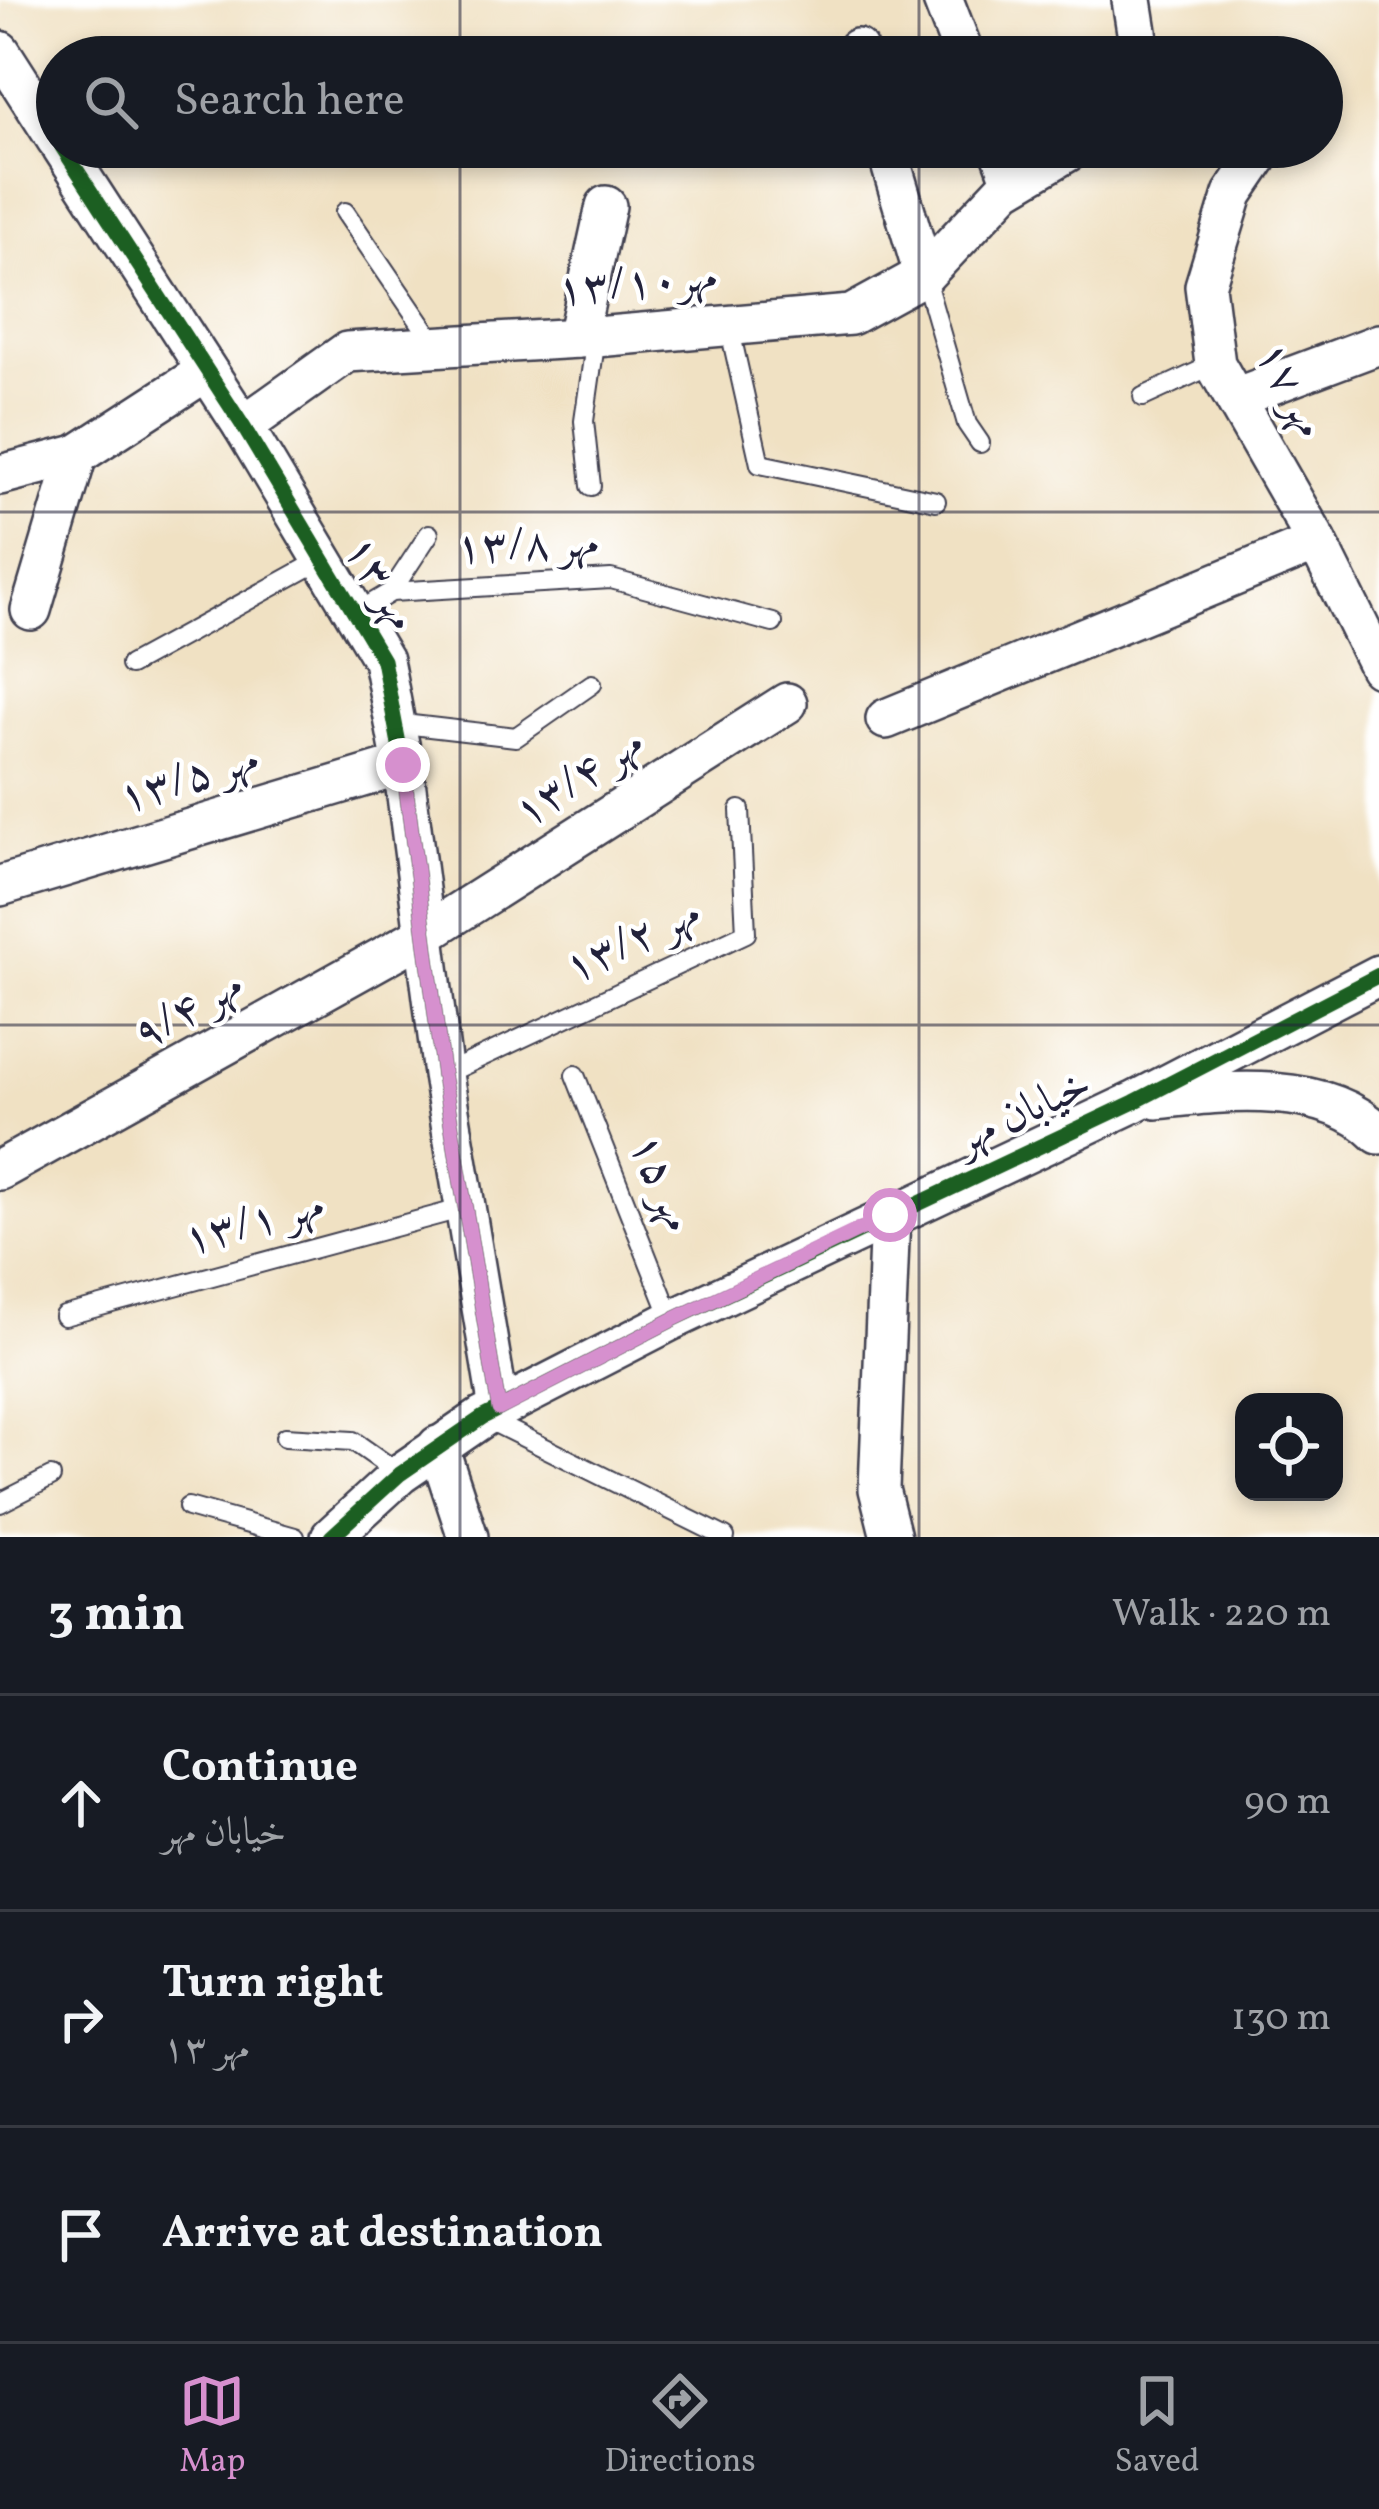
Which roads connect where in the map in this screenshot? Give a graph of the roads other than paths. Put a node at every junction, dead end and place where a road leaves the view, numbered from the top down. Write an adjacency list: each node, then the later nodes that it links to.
1 (943, 0): 3 (street)
2 (1132, 0): 4 (street)
3 (957, 36)
4 (1138, 36)
5 (0, 51): 6 (street, مهر ۱۳)
6 (36, 107)
7 (75, 168): 19 (street, مهر ۱۳)
8 (892, 168): 13 (street)
9 (1004, 168): 13 (street, مهر۱۳/۱۰)
10 (1251, 168): 18 (street, مهر ۱۷)
11 (606, 206): 15 (street)
12 (345, 212): 17 (lane)
13 (924, 275): 14 (street, مهر۱۳/۱۰); 23 (lane)
14 (729, 326): 15 (street, مهر۱۳/۱۰); 27 (lane)
15 (586, 338): 17 (street, مهر۱۳/۱۰); 26 (lane)
16 (1379, 344): 21 (street)
17 (437, 347): 22 (street, مهر۱۳/۱۰)
18 (1215, 364): 20 (lane); 21 (street, مهر ۱۷)
19 (206, 372): 22 (street, مهر ۱۳); 24 (street)
20 (1143, 397)
21 (1235, 398): 29 (street, مهر ۱۷)
22 (243, 426): 30 (street, مهر ۱۳)
23 (980, 443)
24 (77, 455): 25 (street); 32 (street)
25 (0, 475)
26 (591, 485)
27 (936, 501)
28 (429, 534): 31 (lane)
29 (1317, 542): 36 (street, مهر ۱۷); 39 (street)
30 (323, 559): 33 (street, مهر ۱۳); 35 (lane)
31 (391, 592): 33 (lane, مهر ۱۳/۸); 34 (lane, مهر ۱۳/۸)
32 (31, 610)
33 (356, 613): 40 (street, مهر ۱۳)
34 (773, 623)
35 (130, 665)
36 (1379, 668)
37 (592, 684): 40 (lane)
38 (787, 703): 44 (street, مهر ۱۳/۴)
39 (886, 719)
40 (395, 722): 41 (street, مهر ۱۳)
41 (403, 765): 43 (street, مهر ۱۳/۵); 44 (street, مهر ۱۳)
42 (740, 810): 46 (lane, مهر ۱۳/۲)
43 (1, 894)
44 (424, 935): 46 (street, مهر ۱۳); 50 (street, مهر ۹/۴)
45 (1379, 975): 48 (street, خیابان مهر)
46 (443, 1075): 51 (street, مهر ۱۳)
47 (575, 1075): 54 (lane, مهر ۱۵)
48 (1134, 1102): 49 (street); 52 (street, خیابان مهر)
49 (1379, 1134)
50 (0, 1170)
51 (464, 1208): 53 (lane, مهر ۱۳/۱); 55 (street, مهر ۱۳)
52 (890, 1215): 54 (street, خیابان مهر); 66 (street)
53 (64, 1316)
54 (672, 1320): 55 (street, خیابان مهر)
55 (491, 1413): 57 (street, خیابان مهر); 65 (lane)
56 (285, 1437): 58 (lane)
57 (438, 1446): 58 (street, خیابان مهر); 64 (street)
58 (400, 1474): 63 (street, خیابان مهر)
59 (51, 1477): 60 (lane)
60 (0, 1503)
61 (188, 1507): 62 (lane)
62 (295, 1537)
63 (332, 1537)
64 (468, 1537)
65 (725, 1537)
66 (891, 1537)

